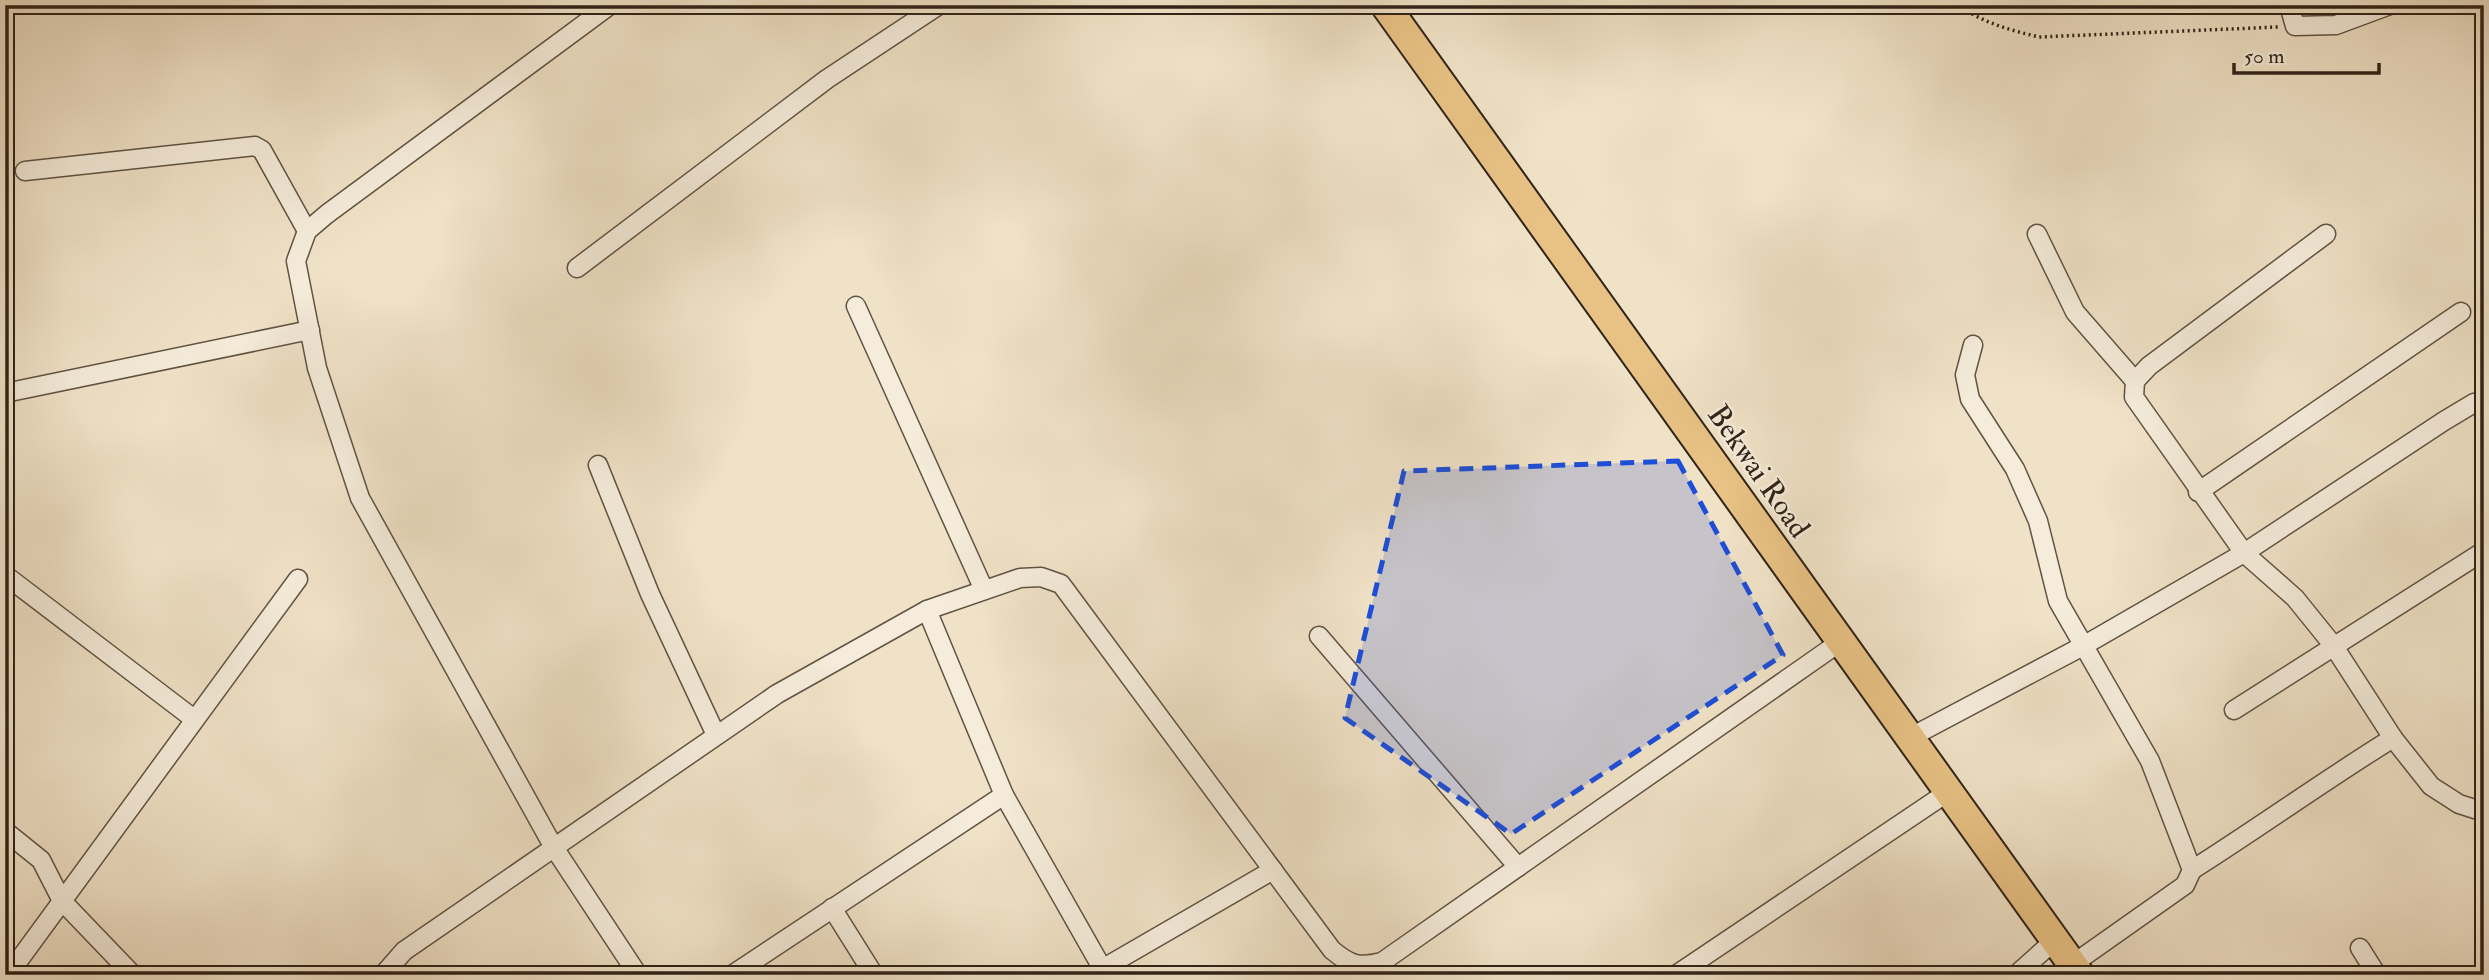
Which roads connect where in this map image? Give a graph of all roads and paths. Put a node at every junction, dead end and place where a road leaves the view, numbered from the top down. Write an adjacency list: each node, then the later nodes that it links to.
1 (610, 5): 9 (street)
2 (939, 5): 12 (street)
3 (1385, 5): 29 (highway, Bekwai Road)
4 (1958, 5): 7 (path)
5 (2289, 5): 7 (street)
6 (2390, 5): 7 (street)
7 (2295, 26)
8 (25, 171): 9 (street)
9 (307, 231): 15 (street)
10 (2037, 234): 17 (street)
11 (2326, 234): 17 (street)
12 (578, 268)
13 (856, 306): 26 (street)
14 (2460, 312): 21 (street)
15 (310, 330): 18 (street); 41 (street)
16 (1973, 345): 31 (street)
17 (2134, 381): 21 (street)
18 (5, 393)
19 (2484, 402): 23 (street)
20 (598, 465): 34 (street)
21 (2198, 492): 23 (street)
22 (2484, 551): 30 (street)
23 (2244, 553): 30 (street); 31 (street)
24 (5, 575): 33 (street)
25 (298, 579): 33 (street)
26 (984, 590): 27 (street); 43 (street)
27 (927, 610): 34 (street); 38 (street)
28 (1319, 636): 42 (street)
29 (1840, 642): 35 (highway, Bekwai Road); 42 (street)
30 (2333, 645): 32 (street); 36 (street)
31 (2083, 646): 35 (street); 44 (street)
32 (2234, 710)
33 (194, 719): 45 (street)
34 (716, 735): 41 (street)
35 (1911, 737): 37 (highway, Bekwai Road)
36 (2393, 738): 39 (street); 44 (street)
37 (1948, 792): 47 (highway, Bekwai Road); 57 (street)
38 (1004, 795): 46 (street); 50 (street)
39 (2484, 812)
40 (5, 831): 45 (street)
41 (553, 846): 53 (street); 54 (street)
42 (1518, 867): 43 (street)
43 (1273, 870): 50 (street)
44 (2192, 870): 49 (street)
45 (62, 901): 51 (street); 52 (street)
46 (832, 908): 55 (street); 56 (street)
47 (2055, 940): 49 (highway, Bekwai Road); 58 (street)
48 (2360, 948): 59 (street)
49 (2076, 970)
50 (1104, 972)
51 (8, 975)
52 (133, 975)
53 (383, 975)
54 (638, 975)
55 (732, 975)
56 (874, 975)
57 (1676, 975)
58 (2016, 975)
59 (2377, 975)

